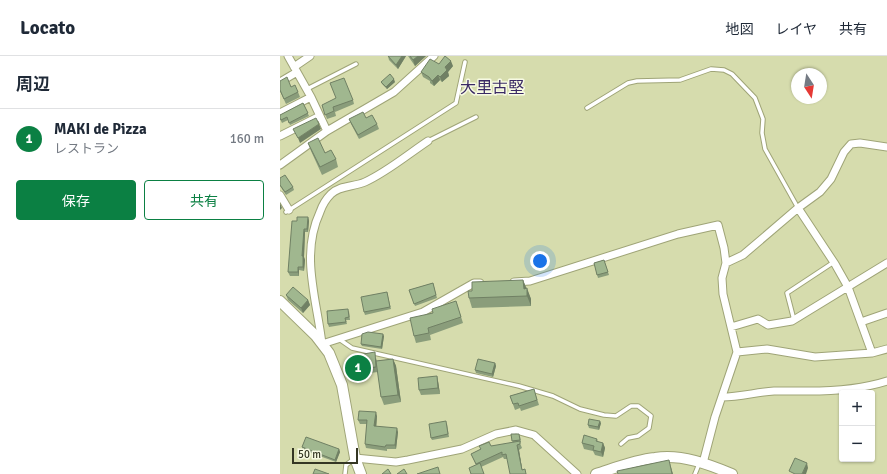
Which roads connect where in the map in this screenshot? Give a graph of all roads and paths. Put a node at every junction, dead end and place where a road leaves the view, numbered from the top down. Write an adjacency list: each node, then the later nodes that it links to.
1 (288, 56): 6 (street)
2 (310, 56): 6 (street)
3 (434, 56): 14 (street)
4 (465, 62): 19 (lane)
5 (356, 64): 8 (lane)
6 (296, 70): 7 (street); 8 (street)
7 (280, 82)
8 (307, 89): 9 (street)
9 (311, 97): 11 (street); 12 (street)
10 (587, 108): 22 (lane)
11 (280, 112)
12 (320, 116): 14 (street); 15 (street)
13 (476, 117): 16 (lane)
14 (327, 131): 18 (street)
15 (280, 136)
16 (428, 141): 20 (street)
17 (887, 147): 22 (street)
18 (280, 165)
19 (334, 181): 20 (lane); 23 (lane)
20 (337, 191): 36 (street)
21 (280, 195): 23 (street)
22 (798, 208): 24 (street); 25 (street)
23 (287, 211)
24 (834, 262): 29 (street); 32 (lane)
25 (726, 263): 28 (street); 34 (street)
26 (887, 263): 29 (street)
27 (489, 283): 35 (street)
28 (510, 283)
29 (848, 287): 32 (street); 33 (street)
30 (280, 301): 36 (street)
31 (887, 313): 33 (street)
32 (794, 320): 34 (street)
33 (861, 322): 39 (street)
34 (731, 327): 38 (street)
35 (338, 339): 36 (street); 42 (lane)
36 (322, 344): 43 (street)
37 (887, 349): 39 (street)
38 (737, 352): 39 (street); 41 (street)
39 (872, 353)
40 (887, 381): 41 (street)
41 (722, 398): 44 (street)
42 (621, 444)
43 (355, 458): 45 (lane); 46 (street); 47 (street)
44 (702, 462): 48 (street); 49 (lane); 50 (street)
45 (345, 474)
46 (361, 474)
47 (577, 474)
48 (596, 474)
49 (695, 474)
50 (732, 474)

